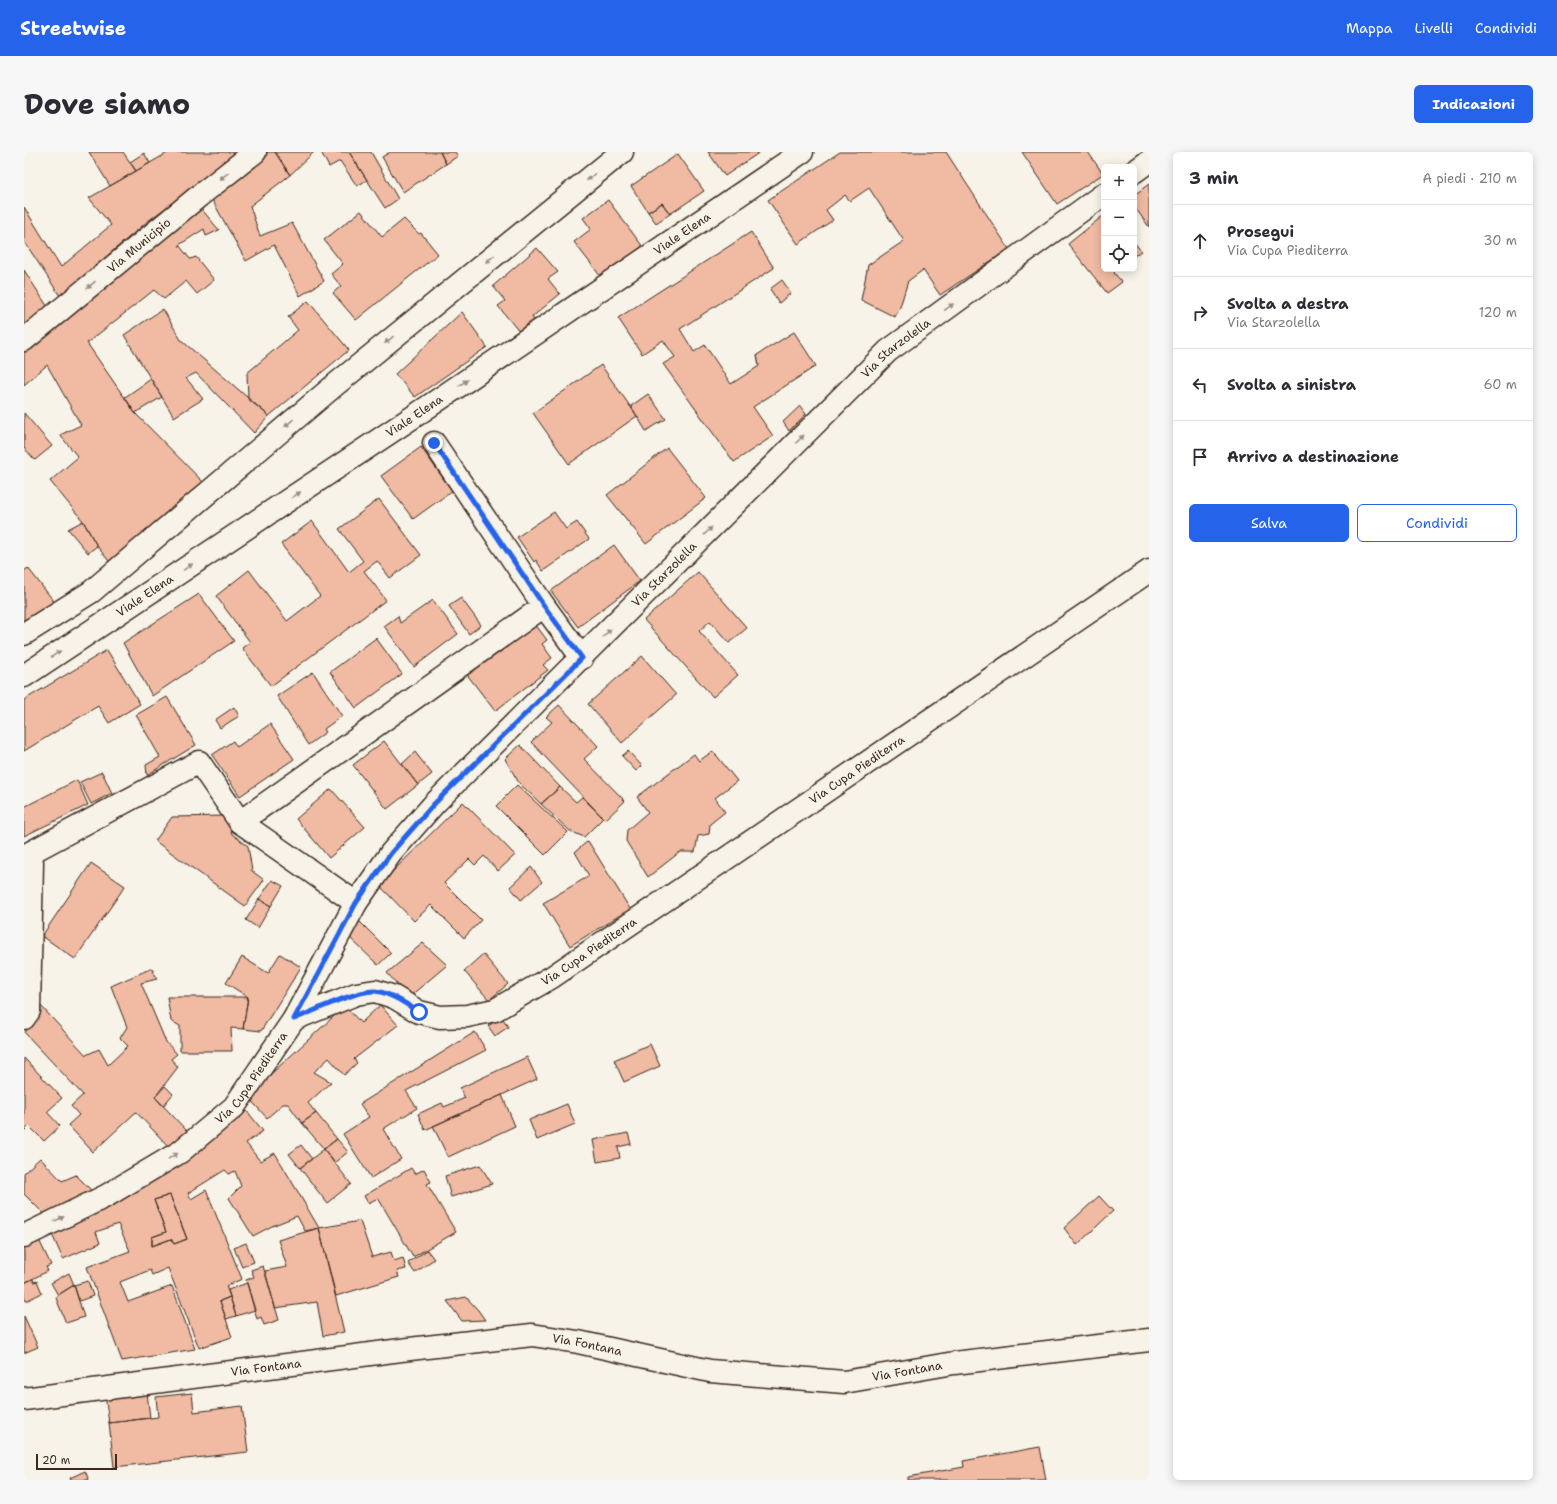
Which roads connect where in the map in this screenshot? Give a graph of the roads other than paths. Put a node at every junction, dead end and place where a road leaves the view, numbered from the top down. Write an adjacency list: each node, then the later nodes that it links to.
1 (255, 152): 7 (street, Via Municipio, one-way to 7)
2 (622, 152): 11 (street, one-way to 11)
3 (802, 152): 13 (street, Viale Elena, one-way to 3)
4 (1149, 161): 5 (street)
5 (1137, 170)
6 (1101, 196): 12 (street, Via Starzolella, one-way to 6)
7 (24, 340)
8 (434, 443): 10 (street)
9 (1149, 571): 18 (street, Via Cupa Piediterra)
10 (544, 606): 12 (street); 14 (street)
11 (24, 634)
12 (582, 658): 16 (street, Via Starzolella)
13 (24, 676)
14 (240, 822): 15 (street); 16 (street)
15 (24, 856): 17 (street)
16 (356, 903): 18 (street, Via Starzolella)
17 (24, 1018)
18 (294, 1019): 19 (street, Via Cupa Piediterra, one-way to 18)
19 (24, 1236)
20 (1149, 1340): 21 (street, Via Fontana)
21 (24, 1398)

